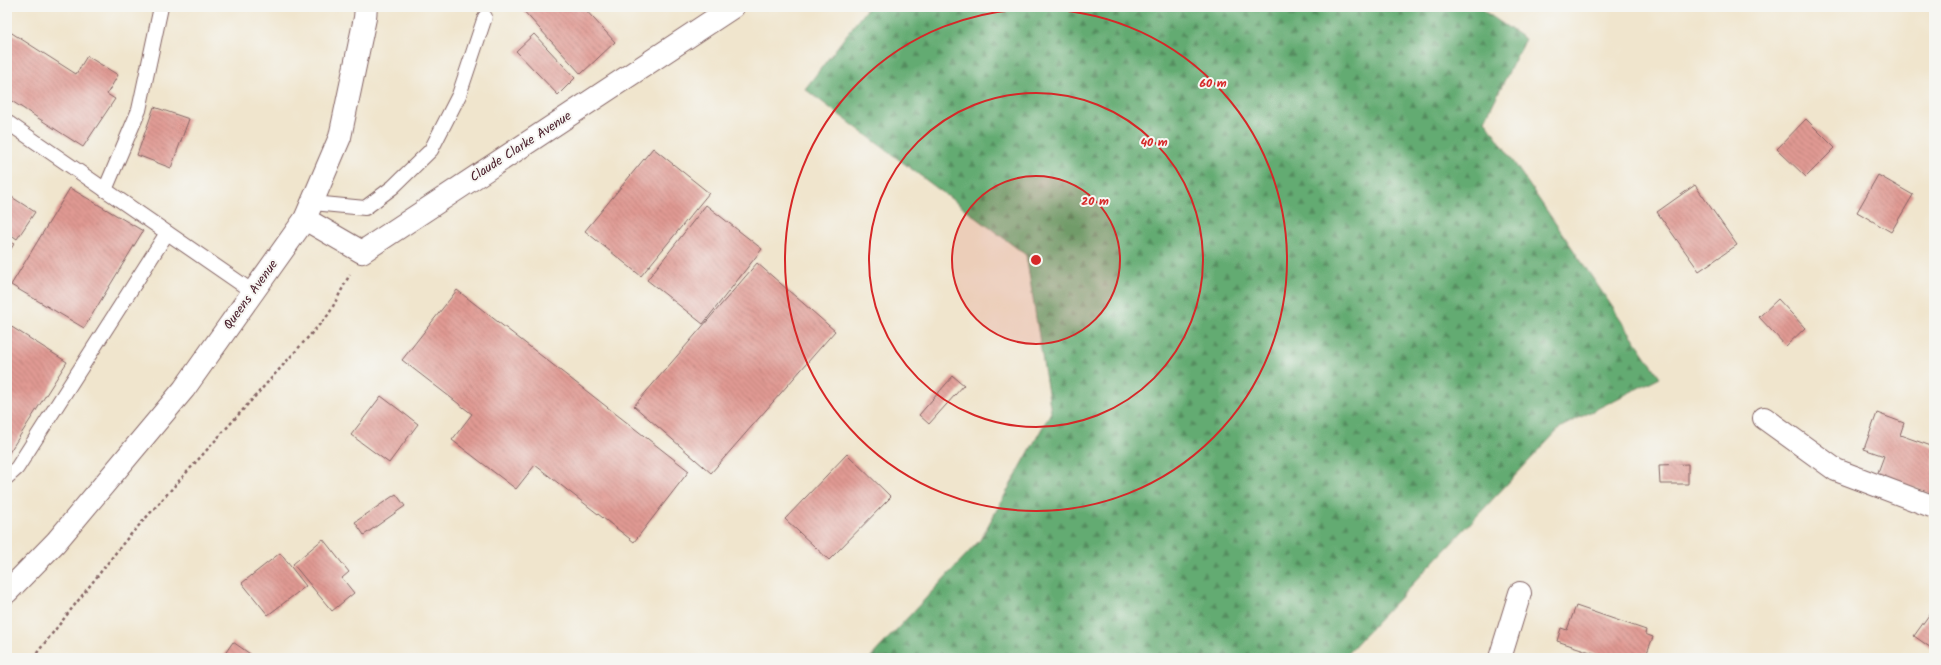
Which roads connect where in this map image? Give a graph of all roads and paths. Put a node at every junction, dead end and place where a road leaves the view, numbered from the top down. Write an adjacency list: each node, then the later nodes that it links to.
1 (161, 7): 6 (lane)
2 (366, 7): 7 (street, Queens Avenue)
3 (734, 7): 9 (street, Claude Clarke Avenue)
4 (485, 17): 7 (lane)
5 (7, 122): 6 (lane)
6 (105, 190): 8 (lane)
7 (309, 211): 9 (street); 10 (street, Queens Avenue)
8 (167, 233): 10 (lane); 12 (lane)
9 (362, 252): 16 (path)
10 (253, 292): 14 (street, Queens Avenue)
11 (1764, 418): 13 (street)
12 (7, 477)
13 (1934, 507)
14 (7, 592)
15 (1520, 593): 17 (street)
16 (33, 658)
17 (1500, 658)

